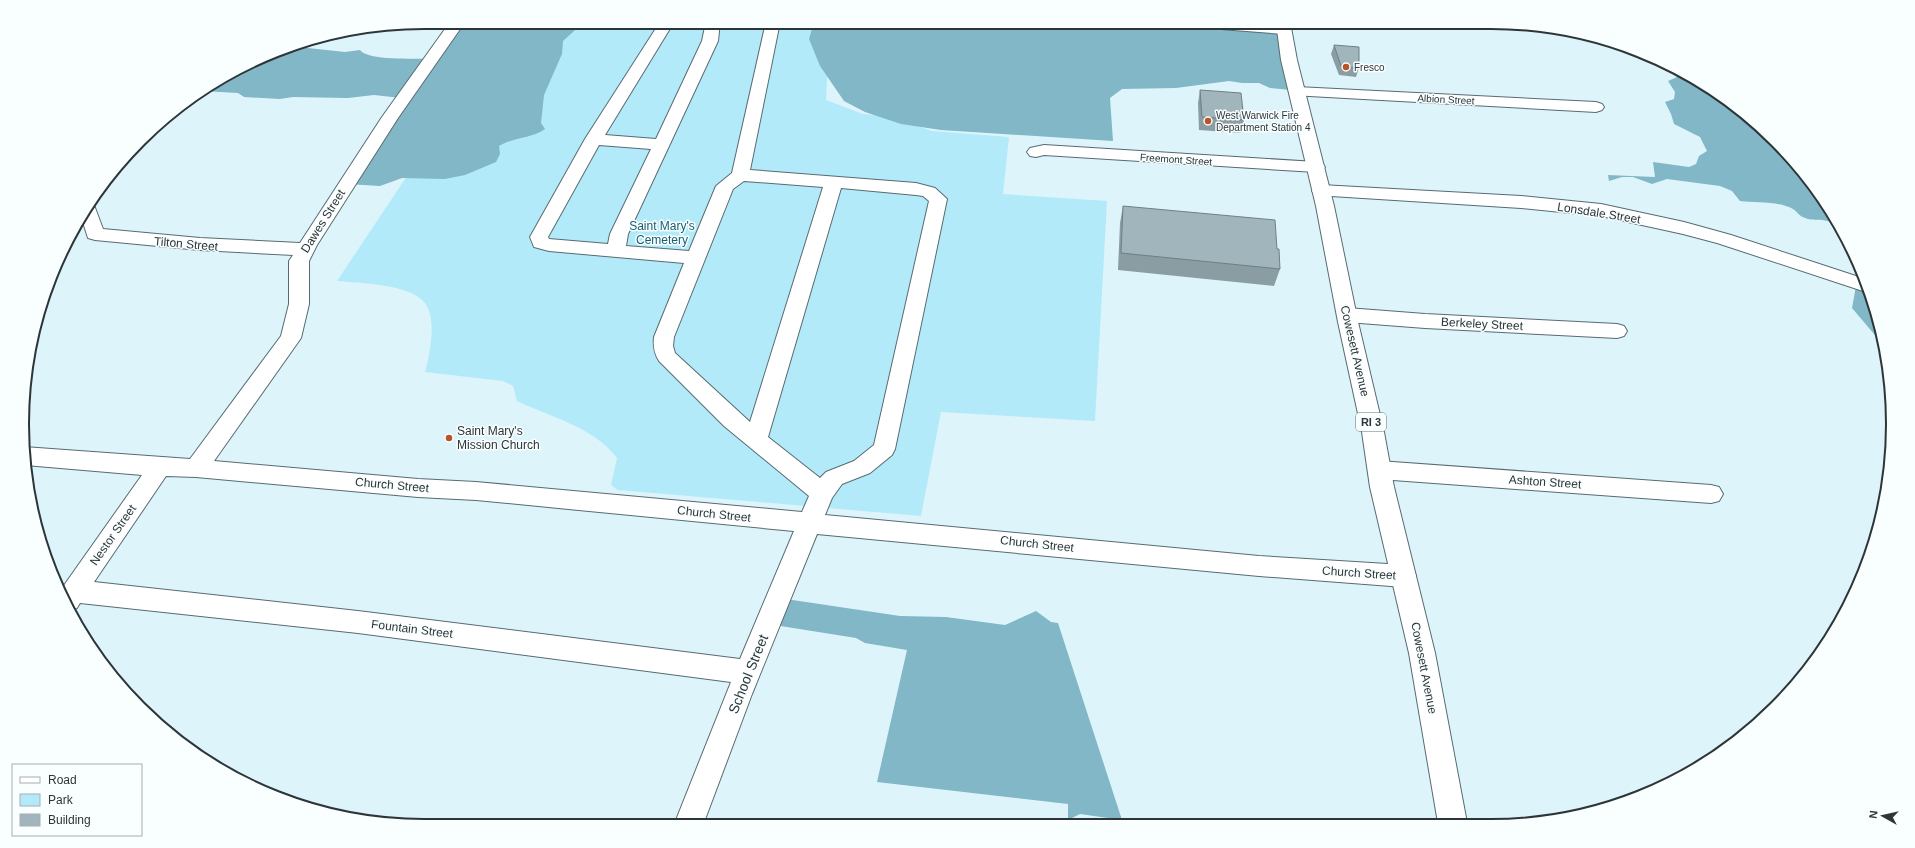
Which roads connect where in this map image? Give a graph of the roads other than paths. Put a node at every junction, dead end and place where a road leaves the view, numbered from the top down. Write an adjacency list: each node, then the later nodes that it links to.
1 (453, 29): 16 (street, Dawes Street)
2 (663, 29): 8 (street)
3 (713, 29): 9 (street)
4 (771, 29): 12 (street)
5 (1284, 29): 6 (street, Cowesett Avenue / RI 3)
6 (1297, 92): 7 (street, Albion Street); 11 (street, Cowesett Avenue / RI 3)
7 (1596, 107)
8 (593, 139): 9 (street); 17 (street)
9 (662, 145): 17 (street)
10 (1036, 152): 11 (street, Freemont Street)
11 (1316, 167): 14 (street, Cowesett Avenue / RI 3)
12 (740, 175): 13 (street); 18 (street)
13 (833, 184): 22 (street); 27 (street)
14 (1320, 191): 19 (street, Lonsdale Street); 20 (street, Cowesett Avenue / RI 3)
15 (90, 215): 16 (street, Tilton Street)
16 (306, 249): 25 (street, Dawes Street)
17 (616, 251): 18 (street)
18 (697, 258): 22 (street)
19 (1860, 284)
20 (1347, 315): 21 (street, Berkeley Street); 26 (street, Cowesett Avenue / RI 3)
21 (1617, 331)
22 (756, 439): 27 (street)
23 (31, 457): 24 (street, Church Street)
24 (160, 467): 25 (street, Church Street); 31 (street, Nestor Street)
25 (196, 468): 29 (street, Church Street)
26 (1379, 470): 28 (street, Ashton Street); 30 (street, Cowesett Avenue / RI 3)
27 (822, 493): 29 (street, School Street)
28 (1711, 494)
29 (811, 524): 30 (street, Church Street); 32 (street, School Street)
30 (1404, 576): 34 (street, Cowesett Avenue / RI 3)
31 (70, 597): 32 (street, Fountain Street)
32 (748, 672): 33 (street, School Street)
33 (691, 819)
34 (1452, 819)

